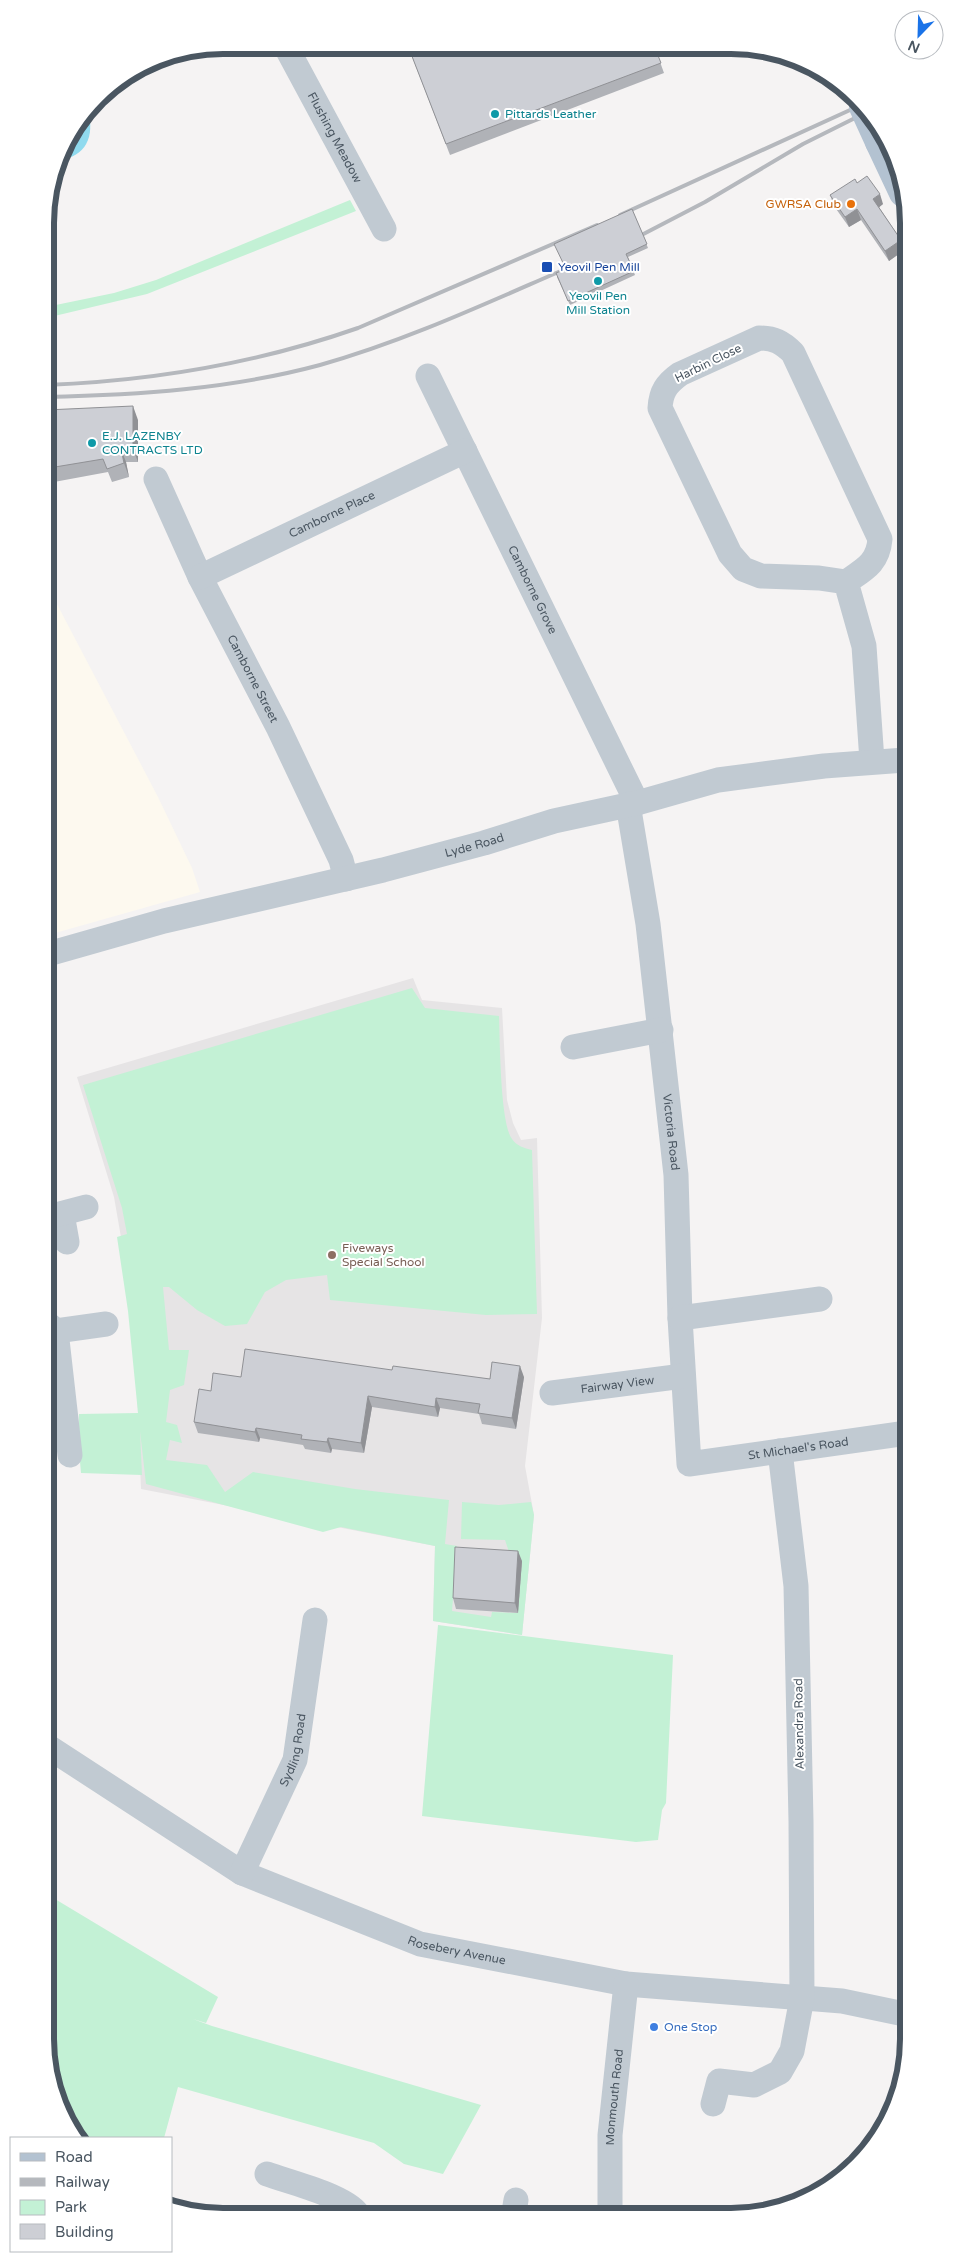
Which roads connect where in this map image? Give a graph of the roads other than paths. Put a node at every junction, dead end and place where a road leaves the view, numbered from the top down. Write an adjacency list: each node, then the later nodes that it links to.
1 (291, 54): 4 (street, Flushing Meadow)
2 (876, 135): 3 (main road, bridge)
3 (888, 161)
4 (384, 229)
5 (428, 376): 6 (street, Camborne Grove)
6 (465, 451): 8 (street, Camborne Place); 12 (street, Camborne Grove)
7 (156, 480): 8 (street, Camborne Street)
8 (200, 577): 13 (street, Camborne Street)
9 (846, 582): 9 (street, Harbin Close); 11 (street)
10 (900, 760): 11 (street, Lyde Road)
11 (872, 761): 12 (street, Lyde Road)
12 (632, 803): 13 (street, Lyde Road); 15 (street, Victoria Road)
13 (346, 879): 14 (street, Lyde Road)
14 (54, 952)
15 (661, 1030): 16 (street); 21 (street, Victoria Road)
16 (573, 1047)
17 (86, 1207): 18 (street)
18 (55, 1216): 19 (street)
19 (67, 1242)
20 (820, 1299): 21 (street)
21 (680, 1318): 25 (street, Victoria Road)
22 (106, 1324): 23 (street)
23 (54, 1328)
24 (54, 1335): 29 (street)
25 (684, 1376): 26 (street, Fairway View); 30 (street, Victoria Road)
26 (552, 1393)
27 (900, 1434): 28 (street, St Michael's Road)
28 (780, 1451): 30 (street, St Michael's Road); 35 (street, Alexandra Road)
29 (70, 1456)
30 (690, 1464)
31 (315, 1620): 33 (street, Sydling Road)
32 (54, 1751): 33 (street, Rosebery Avenue)
33 (242, 1873): 34 (street, Rosebery Avenue)
34 (626, 1984): 35 (street, Rosebery Avenue); 40 (street, Monmouth Road)
35 (802, 1998): 36 (street, Rosebery Avenue); 37 (street, Alexandra Road)
36 (900, 2013)
37 (713, 2104)
38 (267, 2174): 39 (street)
39 (353, 2208)
40 (610, 2208)

